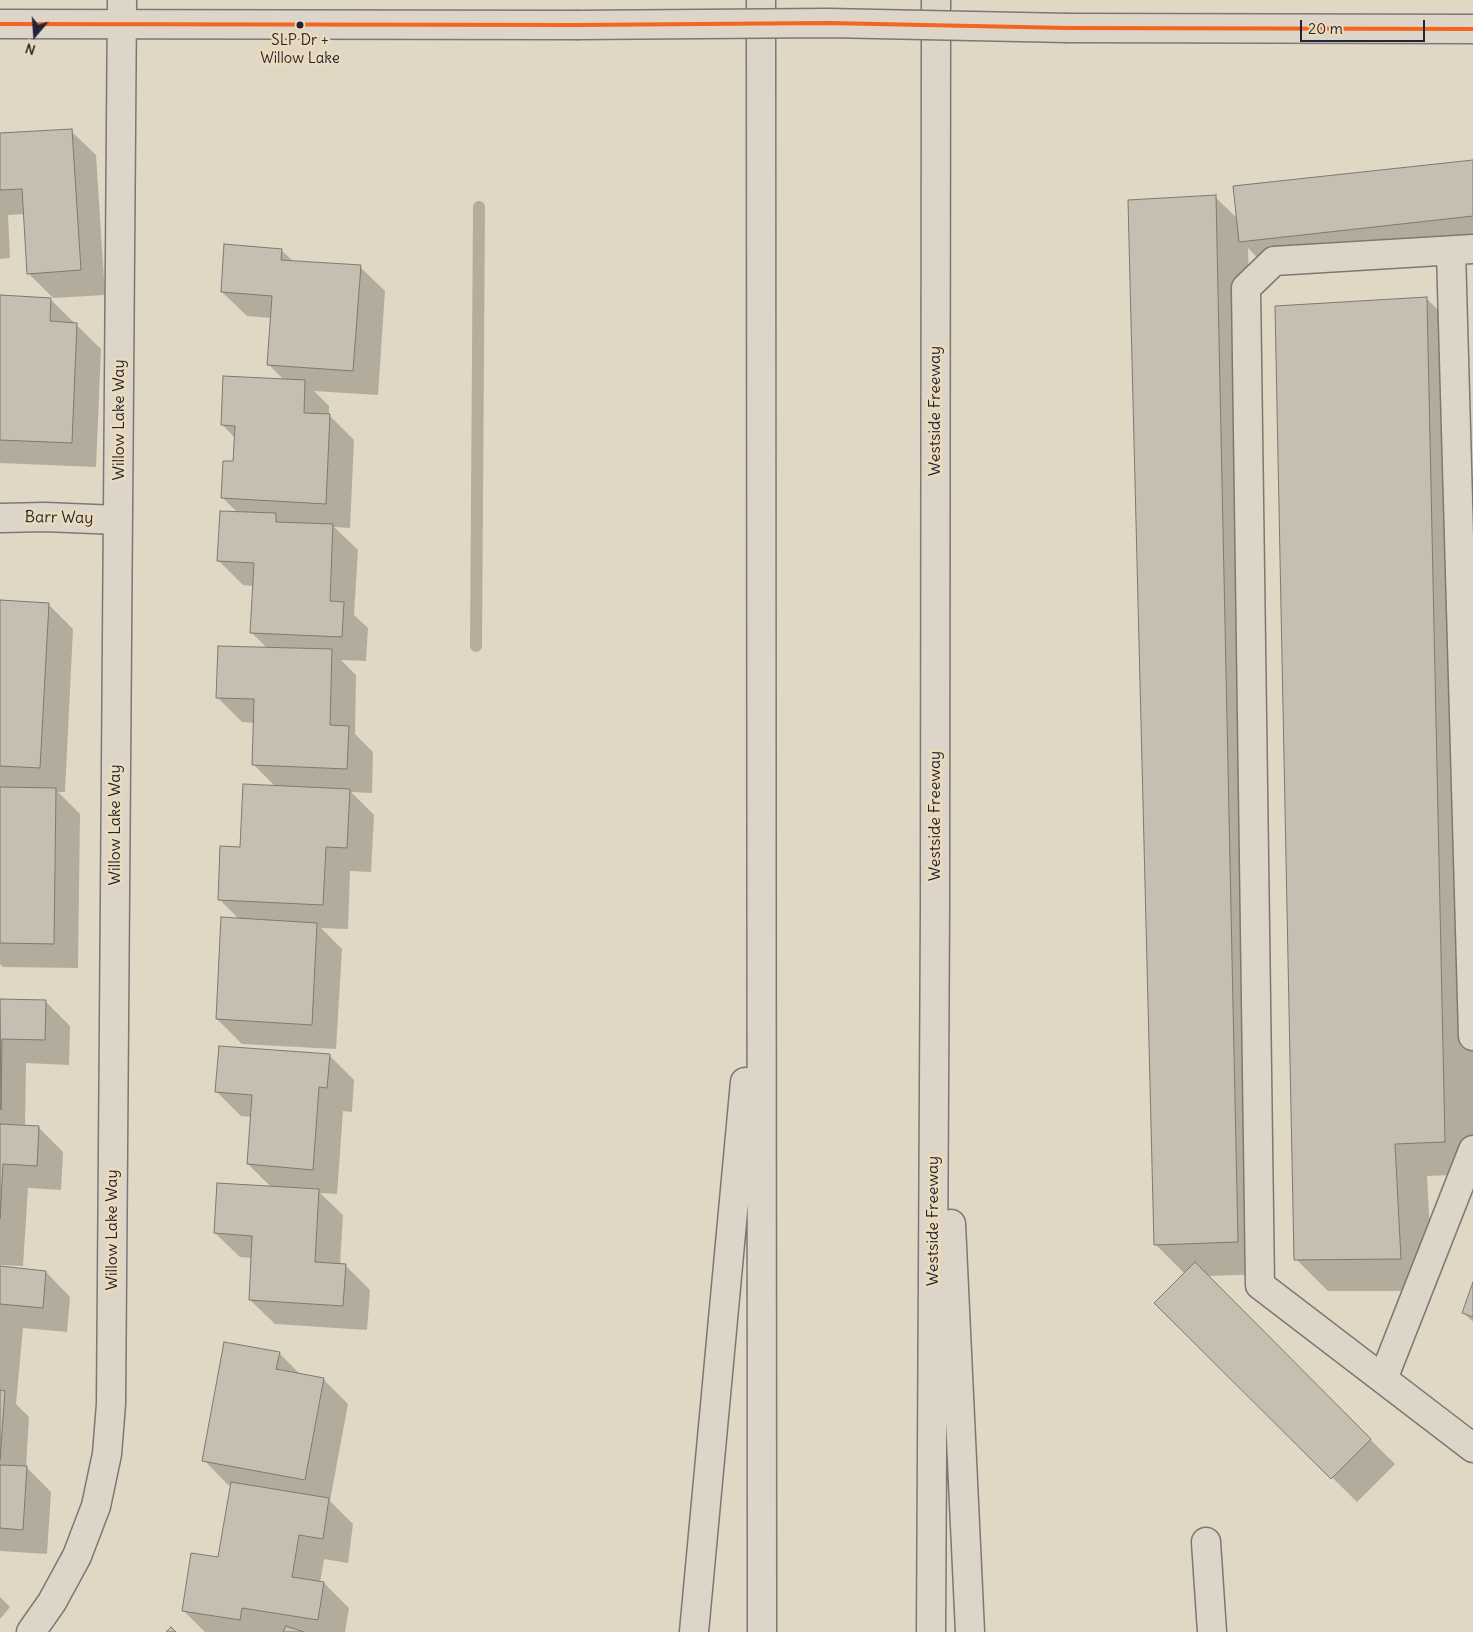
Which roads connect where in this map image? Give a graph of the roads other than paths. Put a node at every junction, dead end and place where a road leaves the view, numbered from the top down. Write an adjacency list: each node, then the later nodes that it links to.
1 (761, 0): 10 (main road)
2 (936, 0): 9 (main road, Westside Freeway)
3 (122, 13): 4 (main road); 5 (main road, bridge); 8 (main road, Willow Lake Way)
4 (0, 24)
5 (1473, 29)
6 (1462, 250): 11 (main road); 13 (main road)
7 (0, 518): 8 (main road, Barr Way)
8 (118, 520): 16 (main road, Willow Lake Way)
9 (935, 906): 19 (main road, Westside Freeway); 20 (main road)
10 (760, 916): 17 (main road); 18 (main road)
11 (1473, 1036)
12 (1473, 1150): 13 (main road)
13 (1383, 1379): 14 (main road)
14 (1473, 1448)
15 (1206, 1542): 21 (main road)
16 (31, 1632)
17 (694, 1632)
18 (762, 1632)
19 (931, 1632)
20 (970, 1632)
21 (1212, 1632)

